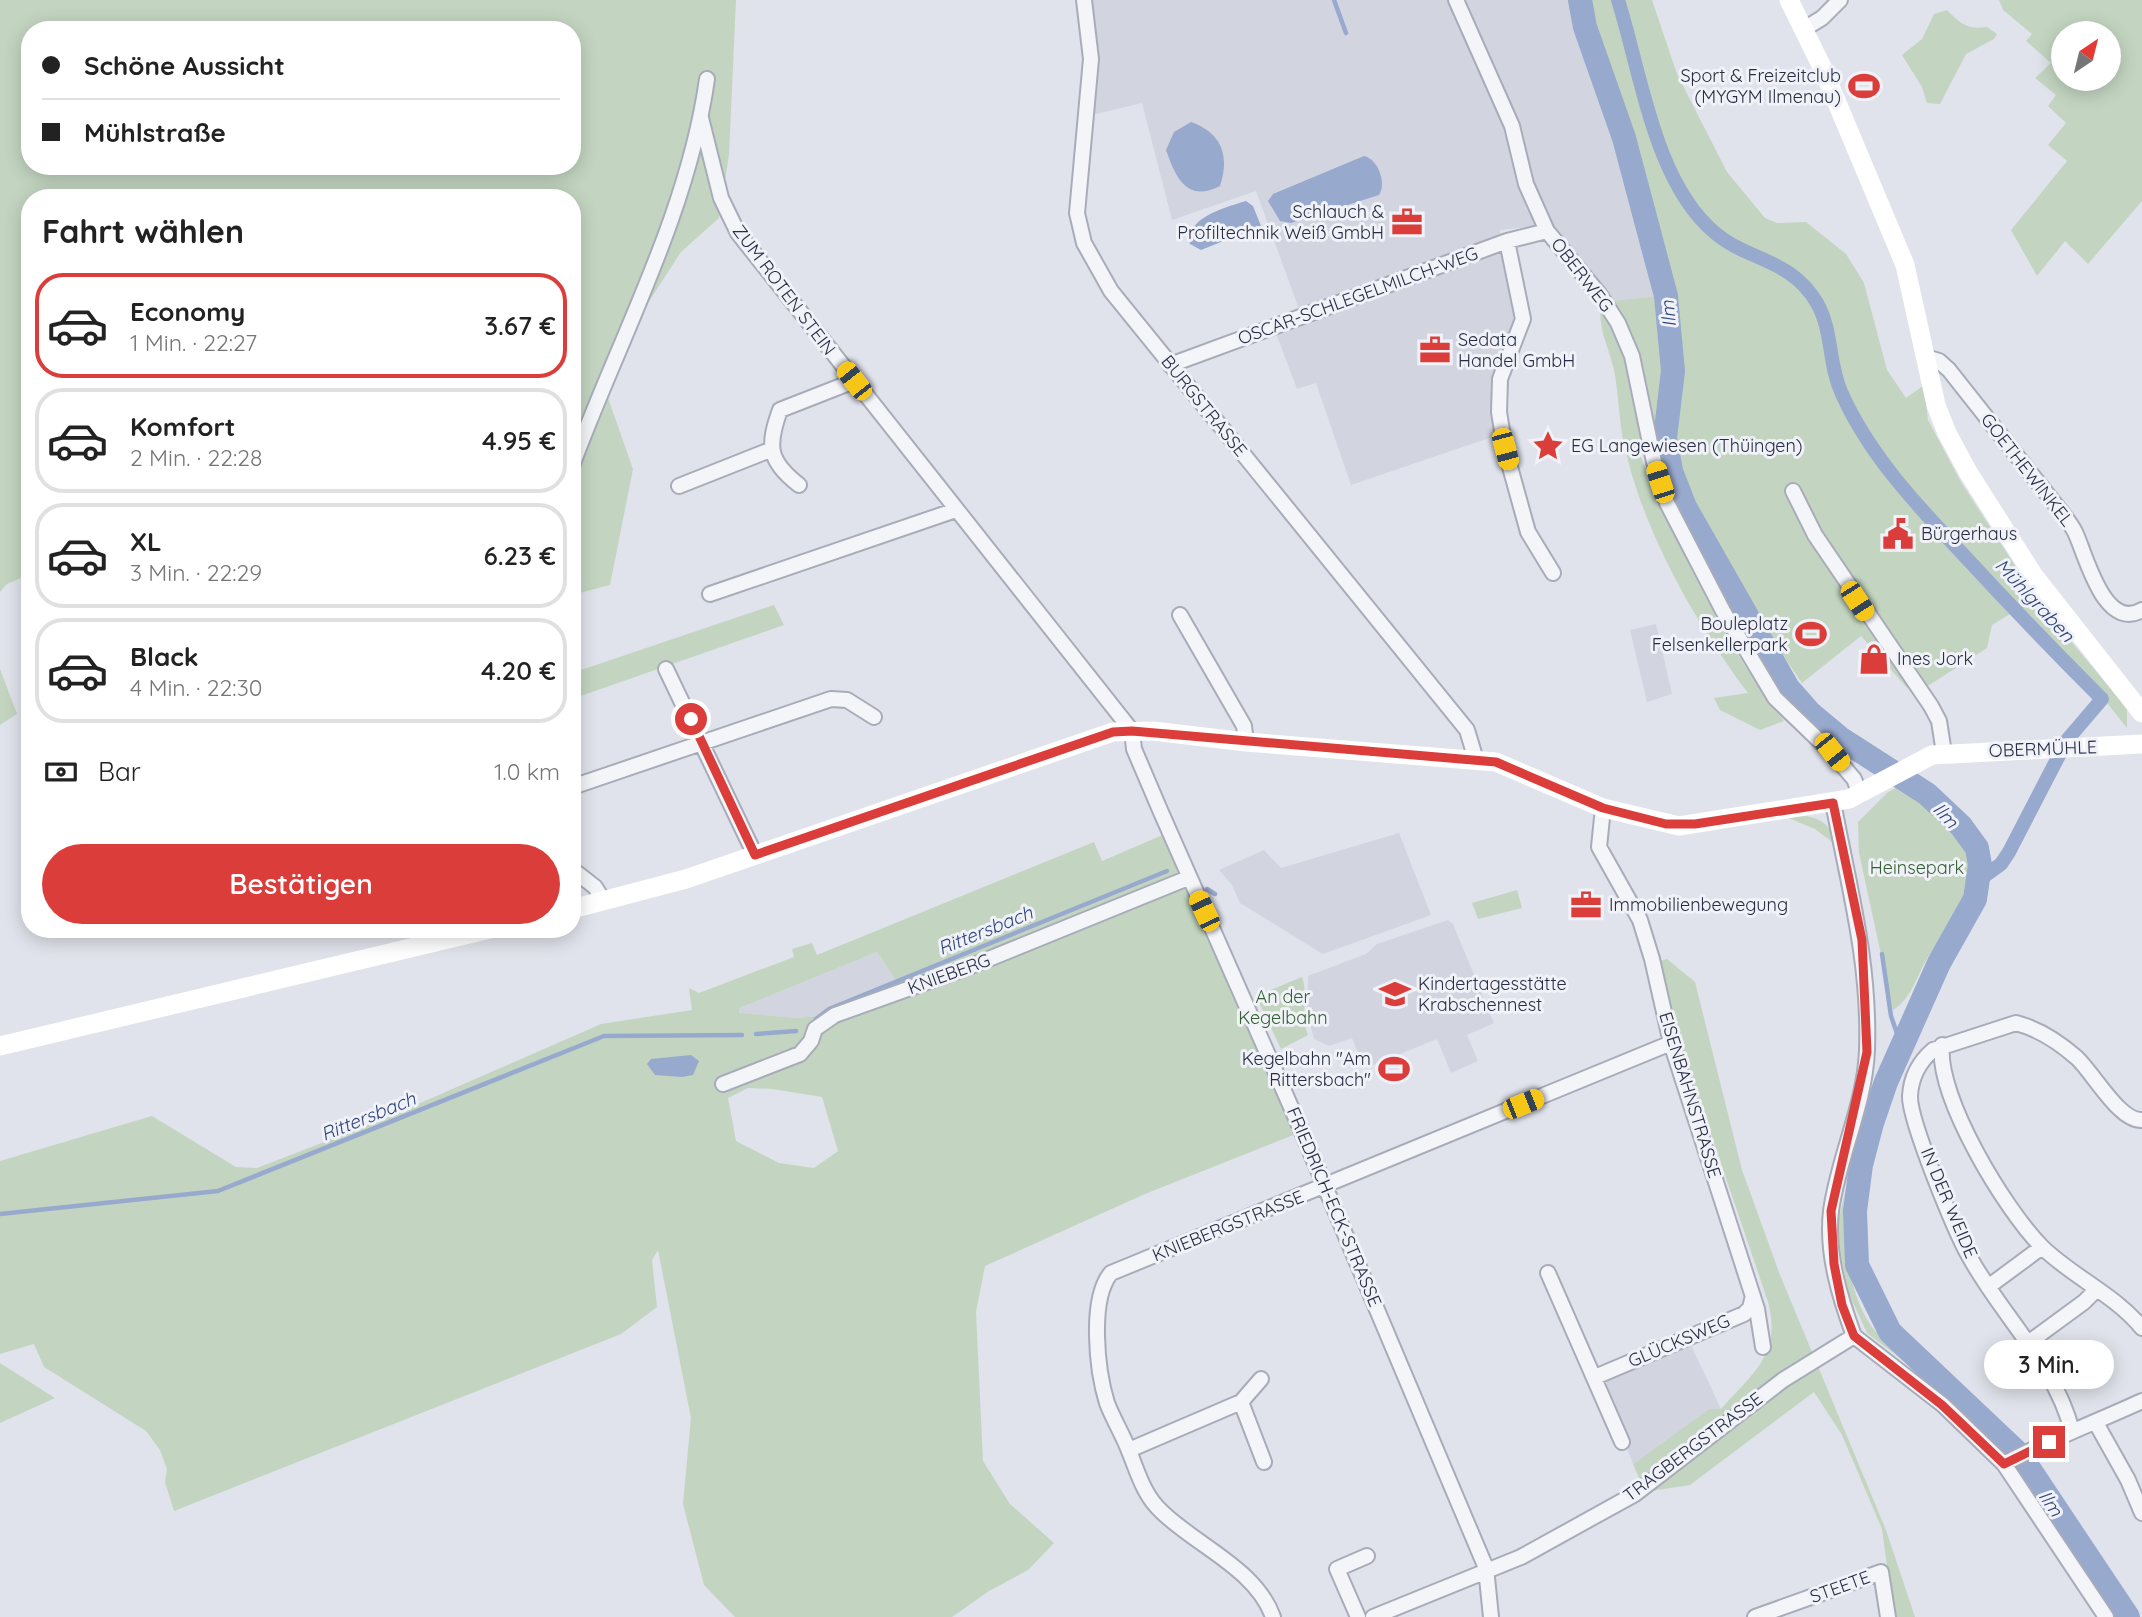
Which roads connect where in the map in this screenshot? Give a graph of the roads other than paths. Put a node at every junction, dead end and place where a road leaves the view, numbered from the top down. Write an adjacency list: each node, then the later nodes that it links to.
1 (1084, 0): 11 (street, BURGSTRASSE)
2 (1456, 0): 8 (street, OBERWEG)
3 (1789, 0): 5 (street)
4 (1840, 0): 5 (street)
5 (1804, 29): 10 (street)
6 (707, 79): 7 (street, ZUM ROTEN STEIN)
7 (701, 118): 12 (street, ZUM ROTEN STEIN); 13 (street, ZUM ROTEN STEIN)
8 (1547, 231): 9 (street, OSCAR-SCHLEGELMILCH-WEG); 33 (street, OBERWEG)
9 (1507, 241): 11 (street, OSCAR-SCHLEGELMILCH-WEG); 19 (street)
10 (1926, 357): 21 (street, GOETHEWINKEL); 24 (street)
11 (1170, 365): 31 (street, BURGSTRASSE)
12 (854, 381): 14 (street); 18 (street, ZUM ROTEN STEIN)
13 (581, 443)
14 (770, 450): 15 (street); 16 (street)
15 (799, 485)
16 (678, 486)
17 (1793, 491): 30 (street)
18 (956, 510): 20 (street); 26 (street, ZUM ROTEN STEIN)
19 (1553, 573)
20 (710, 594)
21 (2142, 610)
22 (1180, 615): 27 (street)
23 (666, 669): 28 (street)
24 (2142, 713)
25 (874, 717): 28 (street)
26 (1132, 731): 27 (street, OBERMÜHLE); 36 (street, OBERMÜHLE); 38 (street, FRIEDRICH-ECK-STRASSE)
27 (1246, 742): 31 (street, OBERMÜHLE)
28 (703, 743): 32 (street); 36 (street)
29 (2142, 744): 30 (street, OBERMÜHLE)
30 (1944, 753): 33 (street, OBERMÜHLE)
31 (1476, 760): 35 (street, OBERMÜHLE)
32 (581, 784)
33 (1860, 794): 34 (street, OBERMÜHLE)
34 (1833, 803): 35 (street, OBERMÜHLE); 54 (street)
35 (1603, 808): 42 (street, EISENBAHNSTRASSE)
36 (755, 855): 39 (street, OBERMÜHLE)
37 (581, 876): 39 (street)
38 (1188, 878): 45 (street, KNIEBERG); 47 (street, FRIEDRICH-ECK-STRASSE)
39 (604, 901): 40 (street, OBERMÜHLE)
40 (581, 907)
41 (452, 938): 44 (street)
42 (1671, 1043): 47 (street, KNIEBERGSTRASSE); 52 (street, EISENBAHNSTRASSE)
43 (1942, 1045): 46 (street); 48 (street); 50 (street, IN DER WEIDE)
44 (0, 1046)
45 (723, 1084)
46 (2142, 1120)
47 (1325, 1186): 64 (street, KNIEBERGSTRASSE); 69 (street, FRIEDRICH-ECK-STRASSE)
48 (2042, 1247): 50 (street); 51 (street)
49 (1548, 1273): 57 (street)
50 (1989, 1287): 55 (street, IN DER WEIDE)
51 (2097, 1289): 53 (street); 55 (street)
52 (1753, 1296): 56 (street, EISENBAHNSTRASSE); 57 (street, GLÜCKSWEG)
53 (2142, 1328)
54 (1854, 1336): 66 (street); 69 (street, TRAGBERGSTRASSE)
55 (2028, 1343): 62 (street, IN DER WEIDE)
56 (1763, 1347)
57 (1595, 1377): 63 (street)
58 (1261, 1379): 60 (street)
59 (2142, 1401): 61 (street)
60 (1241, 1402): 64 (street); 65 (street)
61 (2096, 1423): 62 (street); 67 (street)
62 (2072, 1431): 66 (street)
63 (1622, 1442)
64 (1129, 1450): 70 (street, KNIEBERGSTRASSE)
65 (1264, 1462)
66 (2007, 1462): 76 (street)
67 (2142, 1513)
68 (1367, 1556): 71 (street)
69 (1486, 1568): 72 (street, TRAGBERGSTRASSE); 73 (street, FRIEDRICH-ECK-STRASSE)
70 (1273, 1617)
71 (1359, 1617)
72 (1373, 1617)
73 (1491, 1617)
74 (1755, 1617): 75 (street, STEETE)
75 (1888, 1617)
76 (2106, 1617)

